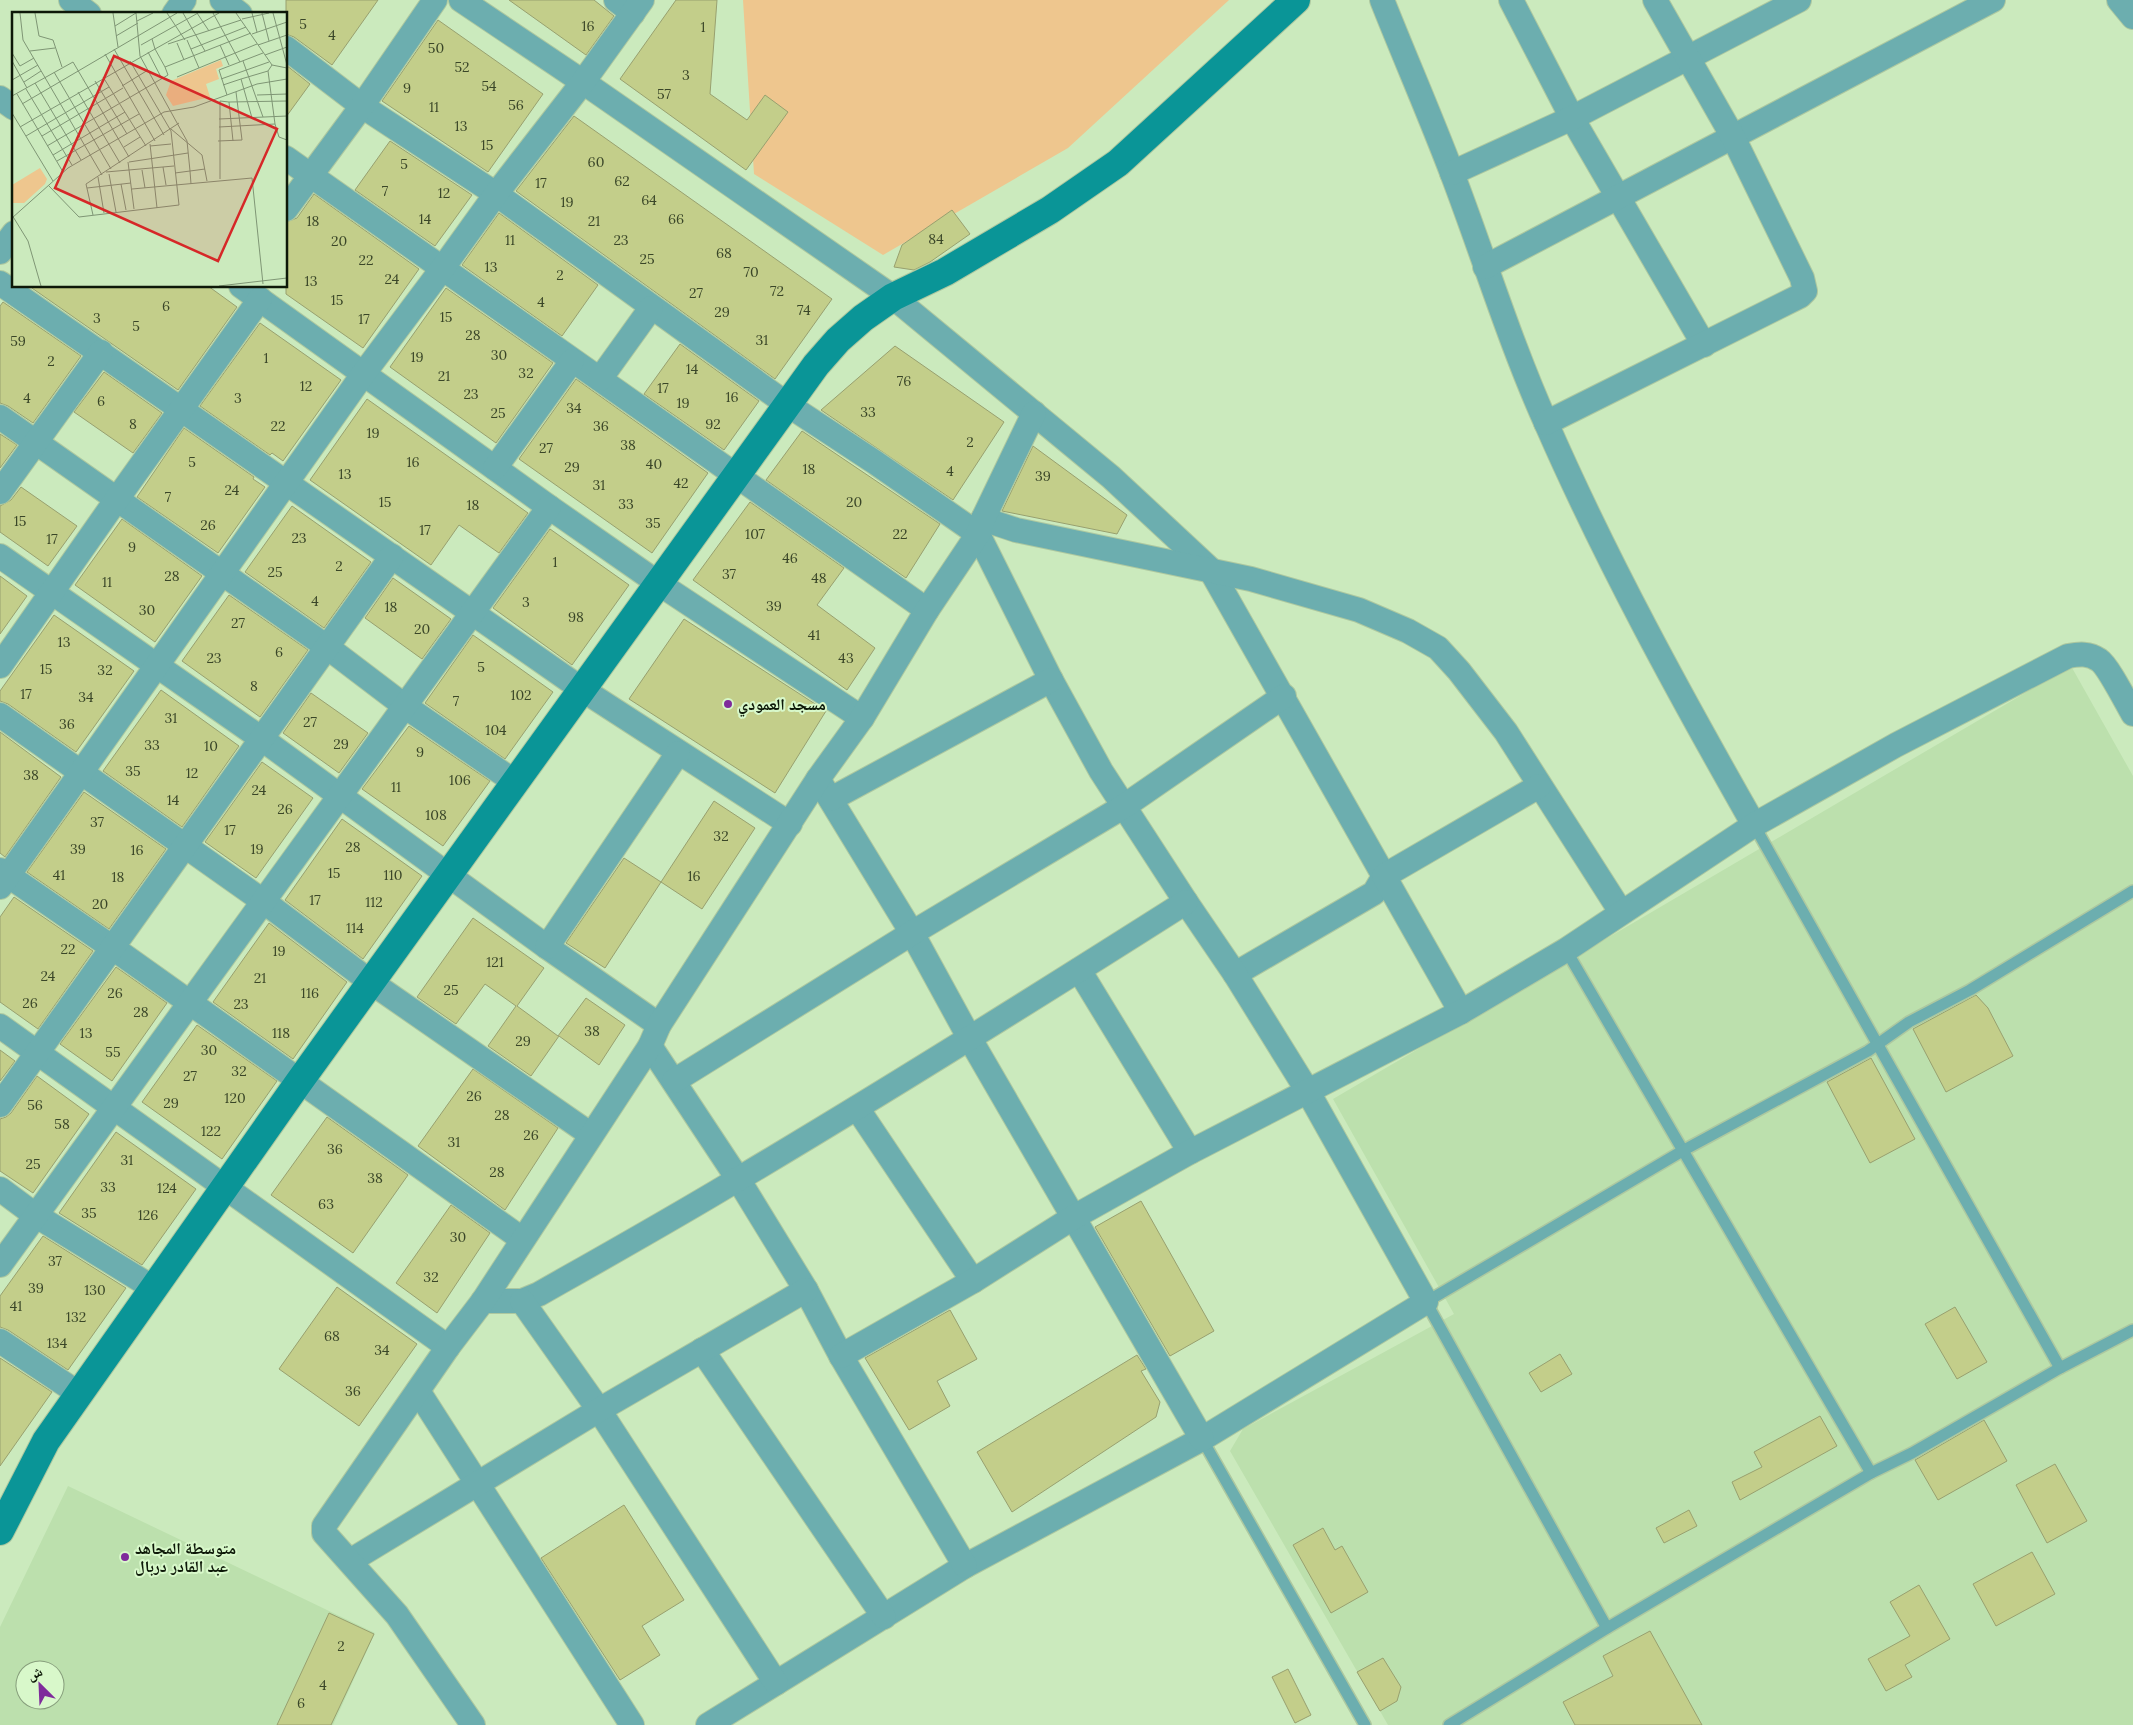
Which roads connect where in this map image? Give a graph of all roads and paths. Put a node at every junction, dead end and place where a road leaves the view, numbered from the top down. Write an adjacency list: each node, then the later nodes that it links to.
1 (71, 0): 14 (street)
2 (184, 0): 15 (street)
3 (222, 0): 16 (street)
4 (435, 0): 22 (street)
5 (460, 0): 20 (street)
6 (1296, 0): 38 (main road)
7 (1382, 0): 27 (street)
8 (1511, 0): 24 (street)
9 (1655, 0): 19 (street)
10 (1799, 0): 19 (street)
11 (1993, 0): 25 (street)
12 (2120, 0): 17 (street)
13 (630, 4): 20 (street)
14 (86, 12)
15 (175, 12)
16 (237, 12)
17 (2133, 17)
18 (288, 50): 22 (street)
19 (1688, 57): 24 (street); 25 (street)
20 (583, 82): 29 (street); 38 (street)
21 (0, 98): 23 (street)
22 (362, 106): 28 (street); 29 (street)
23 (12, 107)
24 (1572, 118): 27 (street); 30 (street)
25 (1733, 137): 30 (street); 41 (street)
26 (288, 159): 28 (street)
27 (1452, 173): 34 (street)
28 (310, 175): 31 (street); 35 (street)
29 (496, 194): 35 (street); 40 (street)
30 (1619, 198): 34 (street); 41 (street)
31 (288, 207)
32 (12, 236): 33 (street)
33 (0, 252)
34 (1485, 267): 50 (street)
35 (442, 269): 43 (street); 44 (street)
36 (0, 283): 42 (street)
37 (244, 288): 39 (street)
38 (893, 296): 46 (main road); 48 (street)
39 (260, 299): 44 (street); 47 (street)
40 (652, 308): 45 (street); 46 (street)
41 (1704, 345): 50 (street)
42 (101, 352): 47 (street); 51 (street)
43 (572, 360): 45 (street); 52 (street)
44 (364, 373): 52 (street); 54 (street)
45 (600, 379): 53 (street)
46 (788, 404): 53 (main road); 58 (street)
47 (182, 410): 54 (street); 56 (street)
48 (1034, 413): 58 (street); 61 (street)
49 (0, 417): 51 (street)
50 (1546, 423): 87 (street)
51 (35, 442): 55 (street); 56 (street)
52 (495, 468): 57 (street)
53 (736, 476): 63 (main road); 65 (street)
54 (285, 482): 60 (street); 62 (street)
55 (0, 492)
56 (117, 498): 62 (street); 64 (street)
57 (549, 507): 63 (street); 66 (street)
58 (980, 527): 61 (street); 65 (street); 70 (street)
59 (0, 556): 64 (street)
60 (392, 556): 66 (street); 67 (street)
61 (1210, 569): 72 (street); 82 (street)
62 (222, 574): 67 (street); 69 (street)
63 (658, 583): 71 (main road); 76 (street)
64 (52, 592): 68 (street); 69 (street)
65 (928, 610): 76 (street)
66 (473, 613): 71 (street); 73 (street)
67 (327, 647): 73 (street); 77 (street)
68 (0, 666)
69 (156, 666): 77 (street); 79 (street)
70 (1051, 680): 84 (street); 85 (street)
71 (582, 690): 78 (street); 81 (main road)
72 (1284, 696): 85 (street); 90 (street)
73 (406, 707): 81 (street); 83 (street)
74 (2133, 714): 87 (street)
75 (0, 715): 79 (street)
76 (862, 718): 80 (street)
77 (262, 739): 83 (street); 88 (street)
78 (678, 753): 86 (street); 97 (street)
79 (81, 774): 88 (street); 91 (street)
80 (818, 779): 84 (street); 86 (street)
81 (515, 782): 89 (main road)
82 (1539, 786): 90 (street); 95 (street)
83 (341, 795): 89 (street); 93 (street)
84 (831, 800): 96 (street)
85 (1123, 807): 94 (street); 96 (street)
86 (790, 824): 106 (street)
87 (1754, 825): 95 (street); 108 (lane)
88 (186, 847): 93 (street); 98 (street)
89 (450, 875): 97 (street); 102 (main road)
90 (1384, 876): 101 (street); 104 (street)
91 (3, 878): 98 (street)
92 (2133, 891): 108 (lane)
93 (263, 900): 102 (street); 103 (street)
94 (1186, 902): 100 (street); 101 (street)
95 (1621, 912): 99 (street)
96 (912, 933): 107 (street); 110 (street)
97 (547, 947): 106 (street)
98 (114, 948): 103 (street); 109 (street)
99 (1566, 950): 104 (street); 117 (lane)
100 (1079, 970): 107 (street); 118 (street)
101 (1236, 974): 112 (street)
102 (372, 983): 111 (main road); 116 (street)
103 (189, 1002): 111 (street); 115 (street)
104 (1462, 1012): 112 (street)
105 (0, 1026): 109 (street)
106 (654, 1036): 110 (street); 116 (street)
107 (970, 1039): 114 (street); 123 (street)
108 (1878, 1046): 117 (lane); 137 (lane)
109 (37, 1052): 113 (street); 115 (street)
110 (674, 1081): 119 (street)
111 (299, 1082): 120 (main road); 124 (street)
112 (1307, 1090): 118 (street); 131 (street)
113 (0, 1105)
114 (857, 1108): 119 (street); 126 (street)
115 (113, 1109): 120 (street); 122 (street)
116 (590, 1134): 124 (street)
117 (1684, 1150): 131 (lane); 142 (lane)
118 (1190, 1152): 123 (street)
119 (738, 1180): 128 (street); 130 (street)
120 (225, 1186): 127 (main road); 134 (street)
121 (0, 1189): 122 (street)
122 (35, 1214): 125 (street); 127 (street)
123 (1074, 1217): 126 (street); 141 (street)
124 (522, 1239): 129 (street)
125 (0, 1265)
126 (973, 1281): 136 (street)
127 (154, 1289): 139 (main road)
128 (806, 1290): 135 (street); 136 (street)
129 (483, 1301): 130 (street); 134 (street)
130 (522, 1301): 140 (street)
131 (1426, 1302): 141 (street); 148 (lane)
132 (2133, 1330): 137 (lane)
133 (0, 1340): 139 (street)
134 (448, 1347): 138 (street)
135 (702, 1350): 140 (street); 147 (street)
136 (841, 1356): 146 (street)
137 (2060, 1368): 142 (lane)
138 (418, 1390): 143 (street); 145 (street)
139 (78, 1393): 144 (main road)
140 (599, 1410): 143 (street); 149 (street)
141 (1202, 1438): 146 (street); 153 (lane)
142 (1871, 1473): 148 (lane)
143 (476, 1484): 145 (street); 151 (street)
144 (4, 1513)
145 (350, 1561): 150 (street)
146 (966, 1566): 147 (street)
147 (884, 1617): 149 (street)
148 (1607, 1628): 154 (lane)
149 (776, 1683): 152 (street)
150 (473, 1725)
151 (632, 1725)
152 (708, 1725)
153 (1365, 1725)
154 (1449, 1725)

